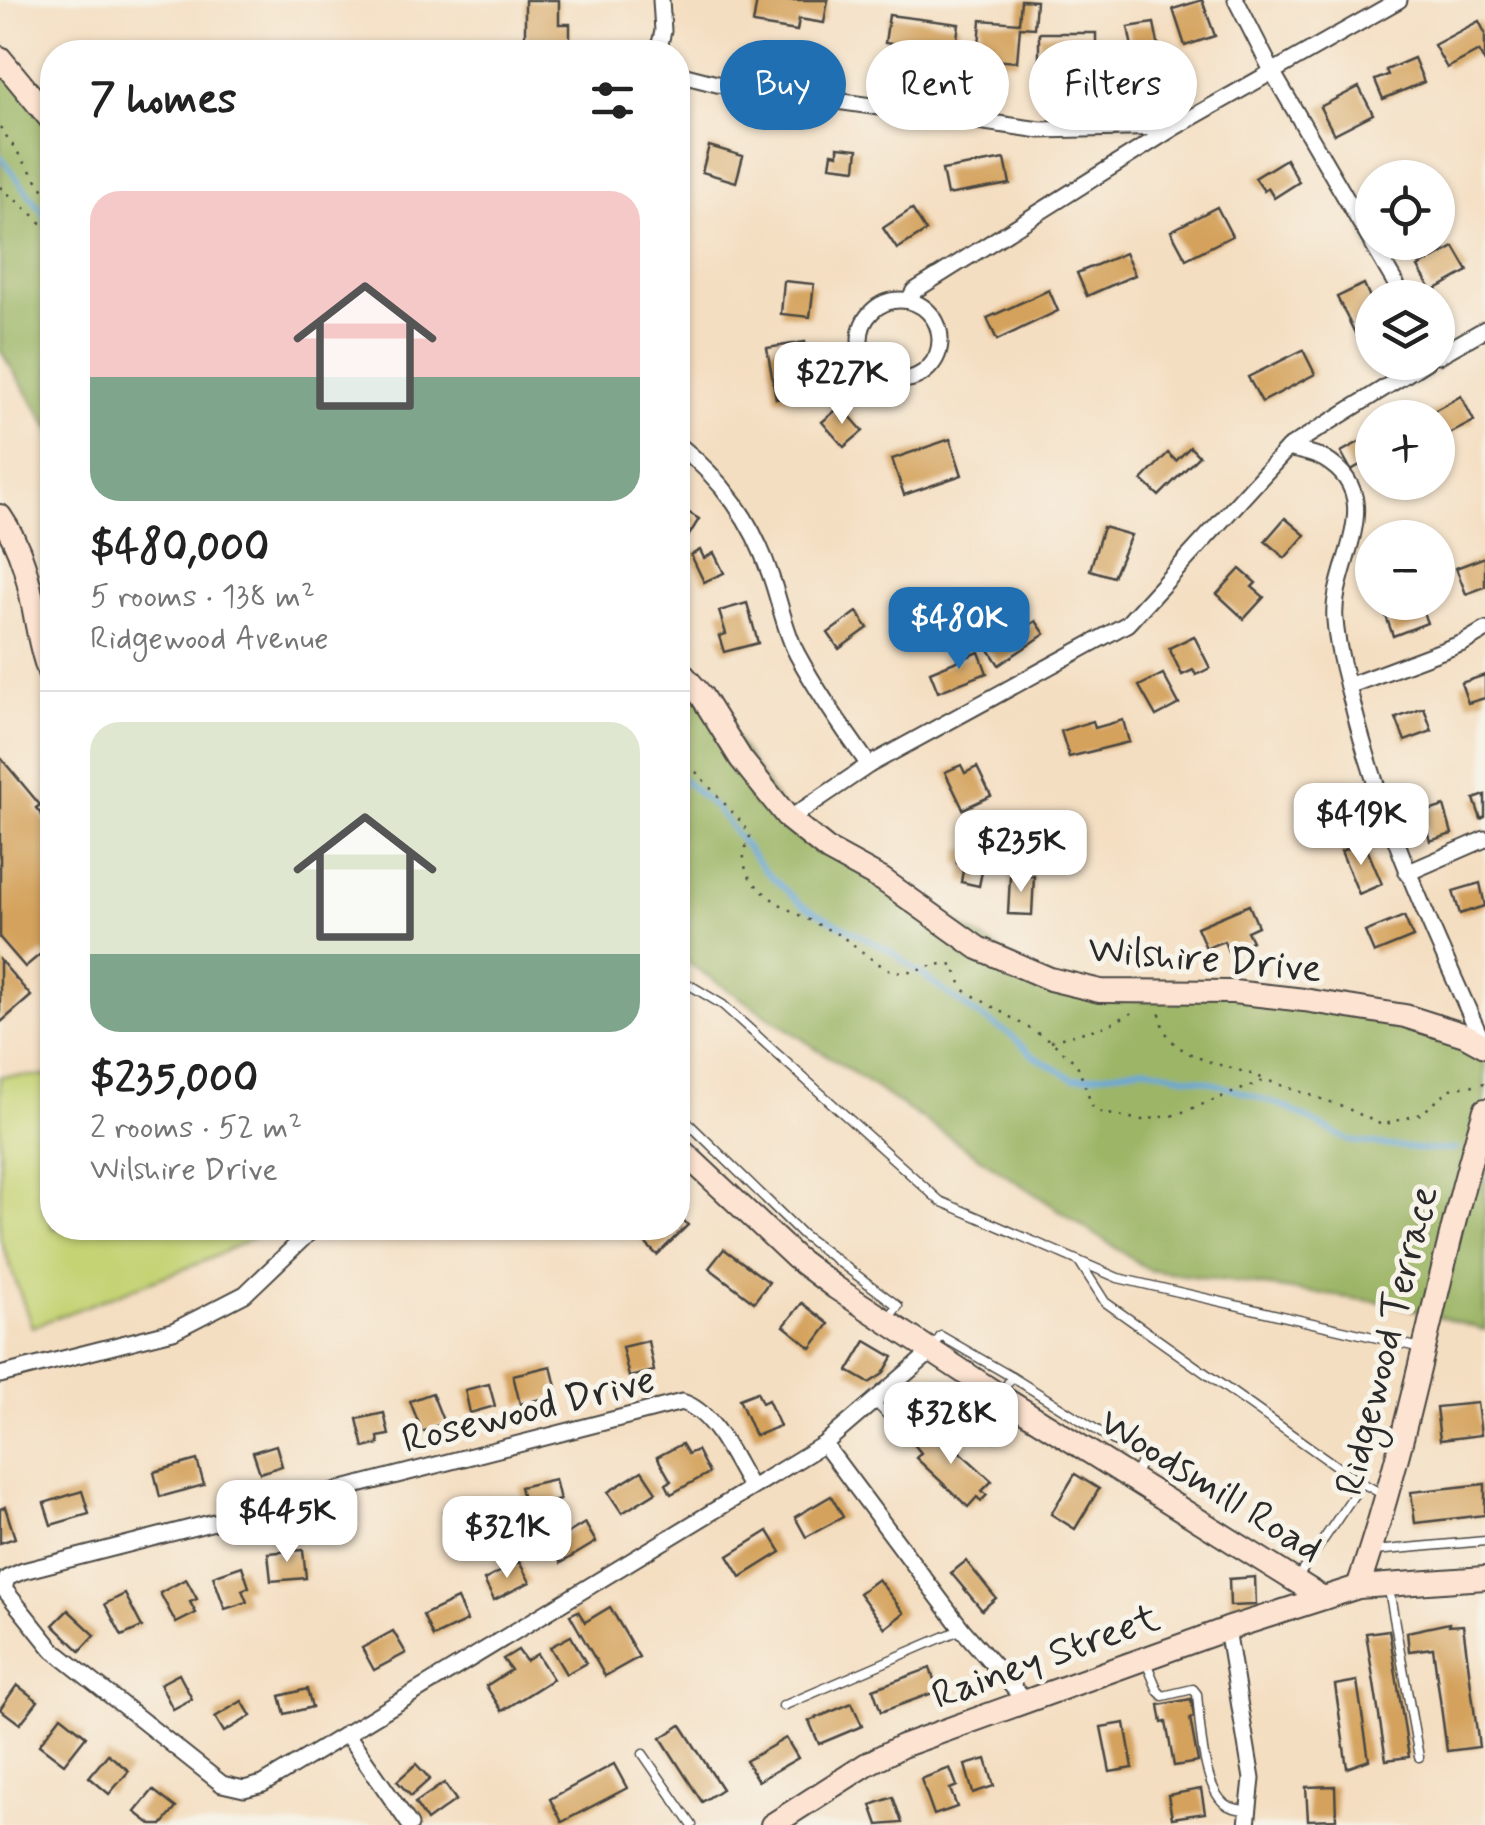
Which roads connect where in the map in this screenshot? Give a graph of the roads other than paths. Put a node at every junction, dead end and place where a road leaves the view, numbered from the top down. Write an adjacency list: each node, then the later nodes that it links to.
1 (661, 0): 4 (street)
2 (1236, 0): 6 (street)
3 (1399, 0): 6 (street)
4 (661, 40)
5 (0, 58): 8 (street)
6 (1273, 73): 9 (street); 12 (street)
7 (690, 77): 10 (street)
8 (40, 106)
9 (1197, 114)
10 (1029, 128)
11 (1168, 130): 13 (street)
12 (1394, 280)
13 (909, 300): 13 (street)
14 (1485, 329): 15 (street)
15 (1455, 346)
16 (1397, 380): 17 (street)
17 (1288, 448): 23 (street); 24 (street)
18 (690, 454): 24 (street)
19 (0, 516): 20 (street)
20 (40, 628)
21 (1485, 630): 23 (street)
22 (690, 683): 25 (street, Wilshire Drive)
23 (1348, 686): 27 (street)
24 (869, 765): 25 (street)
25 (788, 819): 29 (street, Wilshire Drive)
26 (1485, 839): 27 (street)
27 (1407, 874): 29 (street)
28 (690, 985): 35 (lane)
29 (1484, 1044)
30 (1485, 1110): 36 (street, Ridgewood Terrace)
31 (690, 1126): 33 (lane)
32 (690, 1156): 33 (street, Woodsmill Road)
33 (768, 1218): 37 (street, Woodsmill Road)
34 (301, 1240): 38 (street)
35 (1080, 1262): 36 (lane); 42 (lane)
36 (1424, 1349): 44 (street, Ridgewood Terrace)
37 (931, 1352): 39 (street, Woodsmill Road); 40 (street)
38 (0, 1374)
39 (1009, 1393): 40 (lane); 48 (street, Woodsmill Road)
40 (874, 1400): 41 (street)
41 (824, 1444): 43 (street); 52 (street)
42 (1362, 1484): 44 (lane); 48 (lane)
43 (751, 1488): 57 (street); 57 (street, Rosewood Drive)
44 (1386, 1496): 46 (street, Ridgewood Terrace)
45 (1485, 1542): 46 (lane)
46 (1369, 1552): 50 (street, Ridgewood Terrace)
47 (1485, 1578): 49 (street, Rainey Street)
48 (1296, 1581): 51 (street, Woodsmill Road)
49 (1388, 1585): 50 (street, Rainey Street); 59 (lane)
50 (1358, 1587): 51 (street, Rainey Street)
51 (1322, 1598): 53 (street, Rainey Street)
52 (962, 1629): 55 (street); 56 (lane)
53 (1227, 1629): 54 (street, Rainey Street); 60 (street)
54 (1145, 1659): 55 (street, Rainey Street); 60 (lane)
55 (1027, 1702): 63 (street, Rainey Street)
56 (783, 1706)
57 (346, 1733): 61 (street)
58 (643, 1754): 62 (lane)
59 (1419, 1757)
60 (1248, 1818)
61 (410, 1825)
62 (692, 1825)
63 (772, 1825)

